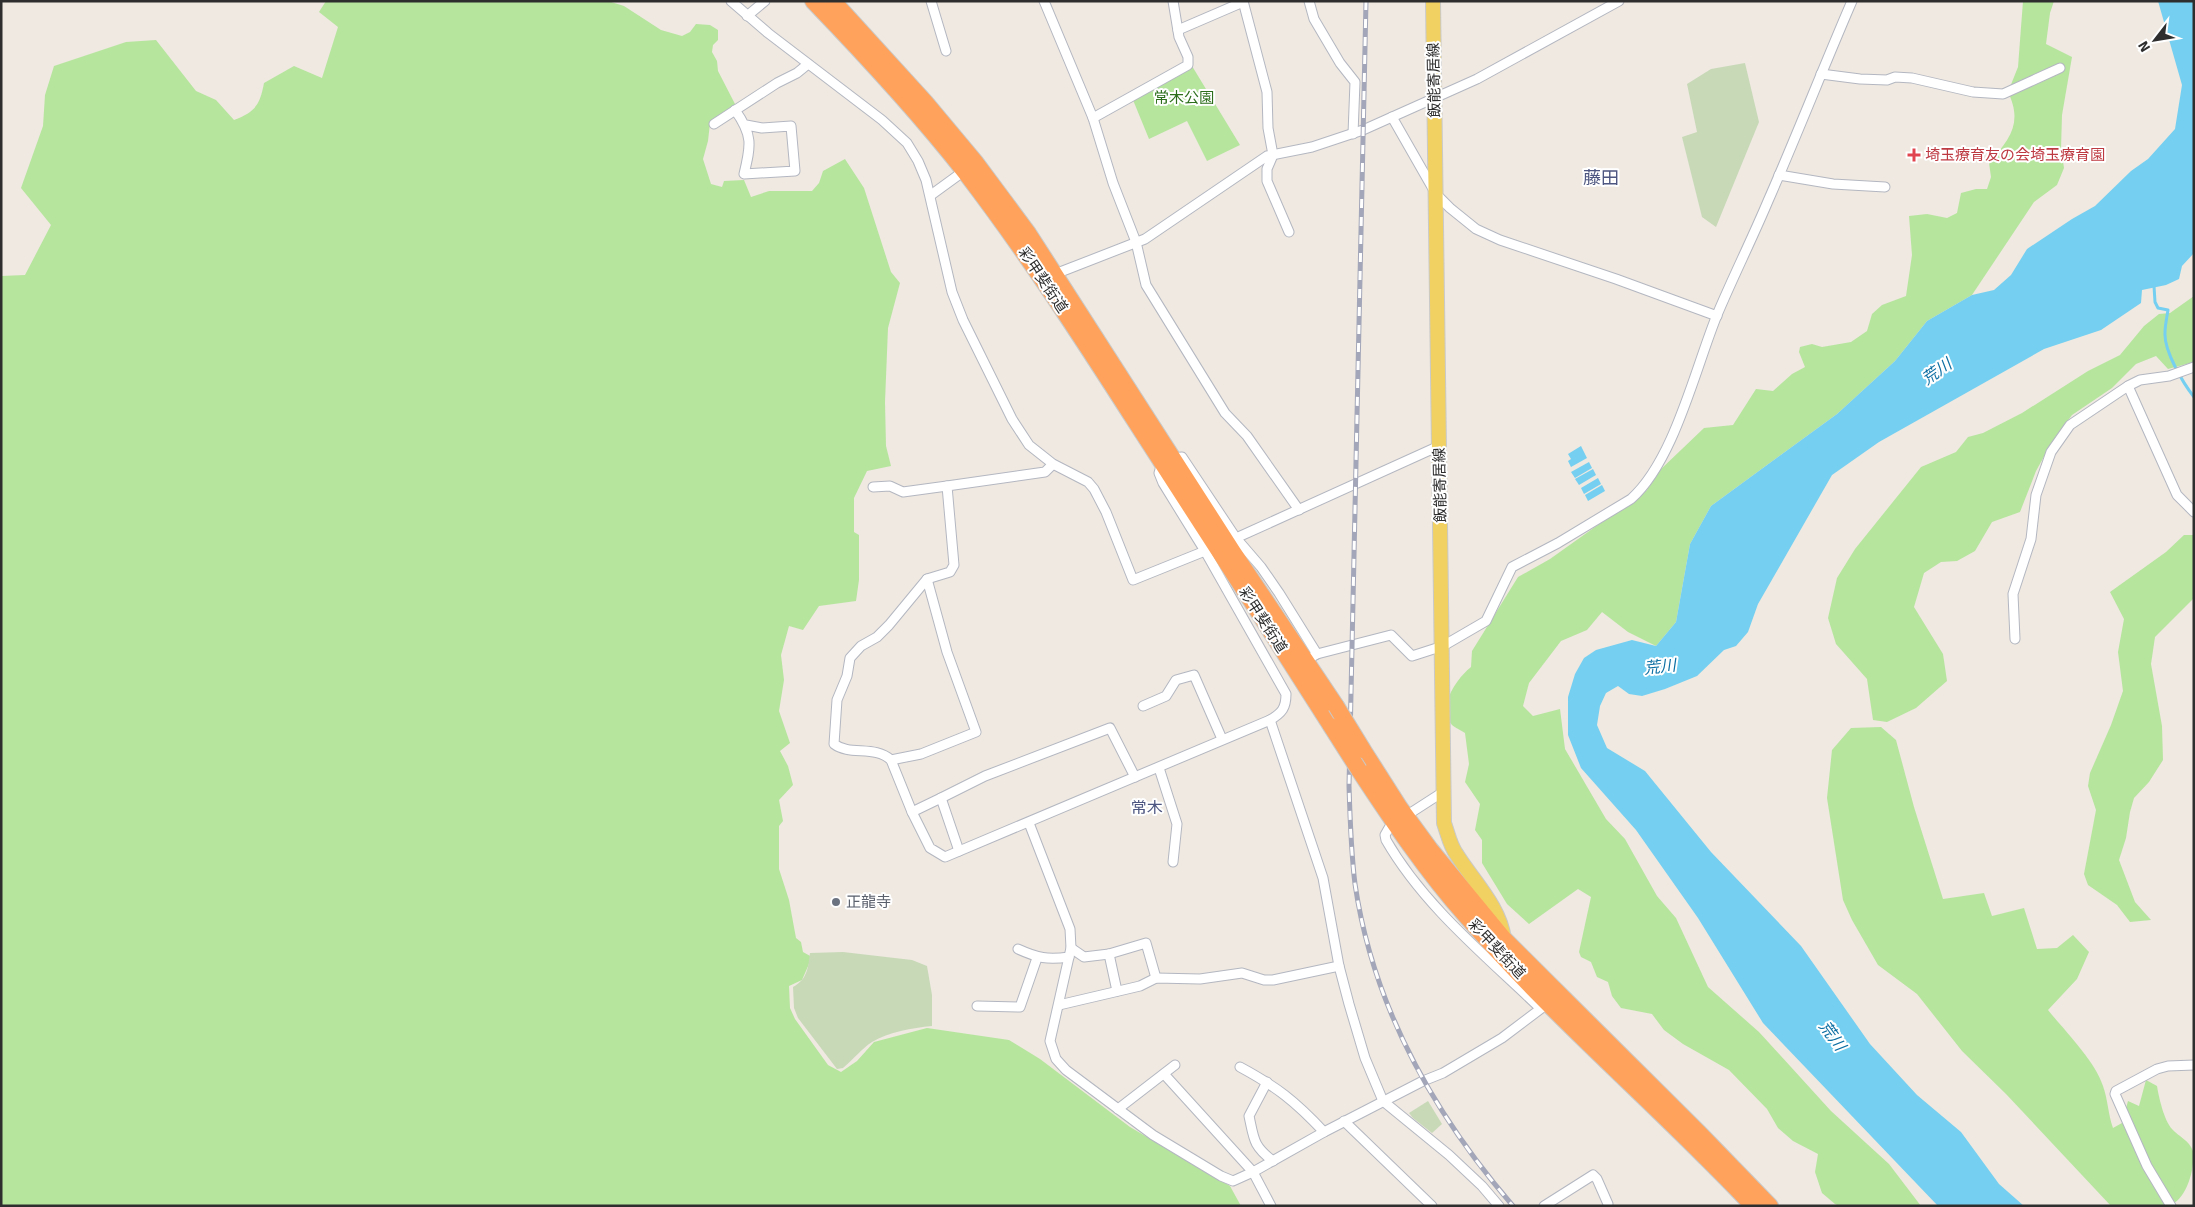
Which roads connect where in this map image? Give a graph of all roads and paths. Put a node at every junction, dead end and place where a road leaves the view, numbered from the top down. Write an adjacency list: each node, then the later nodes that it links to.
1 (731, 1): 13 (street)
2 (765, 1): 13 (street)
3 (813, 1): 27 (highway, 彩甲斐街道)
4 (833, 1): 34 (highway, 彩甲斐街道)
5 (931, 1): 15 (street)
6 (1044, 1): 22 (street)
7 (1173, 1): 14 (street)
8 (1309, 1): 25 (street)
9 (1433, 1): 19 (main road, 飯能寄居線)
10 (1619, 1): 19 (street)
11 (1852, 1): 18 (street)
12 (1243, 2): 14 (street); 26 (street)
13 (747, 16): 16 (street)
14 (1178, 30): 22 (street)
15 (946, 51)
16 (808, 64): 20 (street); 31 (street)
17 (2060, 68): 18 (street)
18 (1821, 74): 28 (street)
19 (1434, 97): 21 (street); 30 (main road, 飯能寄居線)
20 (735, 110): 23 (street); 24 (street)
21 (1392, 117): 25 (street); 30 (street)
22 (1093, 118): 33 (street)
23 (714, 124)
24 (746, 125): 24 (street)
25 (1353, 134): 26 (street)
26 (1272, 155): 32 (street); 33 (street)
27 (964, 171): 31 (street); 39 (highway, 彩甲斐街道)
28 (1779, 175): 29 (street); 35 (street)
29 (1885, 186)
30 (1436, 194): 35 (street); 38 (main road, 飯能寄居線)
31 (930, 195): 40 (street)
32 (1289, 232)
33 (1136, 242): 34 (street); 43 (street)
34 (1055, 274): 39 (highway, 彩甲斐街道)
35 (1717, 316): 49 (street)
36 (2194, 367): 37 (street)
37 (2128, 386): 44 (street); 48 (street)
38 (1439, 446): 43 (street); 49 (main road, 飯能寄居線)
39 (1168, 460): 45 (street); 46 (street); 66 (highway, 彩甲斐街道, bridge); 66 (highway, 彩甲斐街道, bridge)
40 (1053, 464): 41 (street); 46 (street)
41 (947, 486): 42 (street); 47 (street)
42 (873, 487)
43 (1299, 510): 45 (street)
44 (2194, 512)
45 (1236, 538): 49 (street)
46 (1205, 551): 51 (street)
47 (927, 579): 55 (street); 55 (street)
48 (2015, 639)
49 (1442, 646): 58 (main road, 飯能寄居線)
50 (1288, 672): 51 (street)
51 (1278, 678): 53 (street)
52 (1142, 706): 54 (street)
53 (1270, 720): 54 (street); 71 (street)
54 (1222, 739): 56 (street)
55 (891, 760): 60 (street)
56 (1159, 768): 57 (street); 65 (street)
57 (1135, 777): 59 (street); 62 (street)
58 (1443, 792): 61 (street); 66 (main road, 飯能寄居線)
59 (941, 798): 60 (street); 64 (street)
60 (912, 812): 64 (street)
61 (1412, 812)
62 (1029, 822): 64 (street); 68 (street)
63 (1389, 828): 74 (street)
64 (959, 851)
65 (1173, 862)
66 (1500, 944): 74 (highway, 彩甲斐街道)
67 (1018, 949): 70 (street)
68 (1070, 952): 69 (street); 70 (street); 75 (street)
69 (1109, 954): 72 (street); 73 (street)
70 (1037, 958): 76 (street)
71 (1339, 966): 72 (street); 82 (street)
72 (1156, 978): 73 (street)
73 (1117, 991): 75 (street)
74 (1550, 1002): 82 (street); 93 (highway, 彩甲斐街道); 94 (highway, 彩甲斐街道)
75 (1059, 1005): 83 (street)
76 (978, 1006)
77 (1175, 1065): 80 (street)
78 (2194, 1065): 95 (street)
79 (1240, 1067): 81 (street)
80 (1164, 1074): 83 (street); 87 (street)
81 (1268, 1082): 85 (street); 86 (street)
82 (1383, 1101): 84 (street); 91 (street)
83 (1118, 1109): 87 (street)
84 (1344, 1121): 85 (street); 90 (street)
85 (1324, 1132): 86 (street)
86 (1273, 1160): 87 (street)
87 (1252, 1172): 89 (street)
88 (1608, 1204): 92 (street)
89 (1271, 1206)
90 (1432, 1206)
91 (1499, 1206)
92 (1544, 1206)
93 (1752, 1206)
94 (1770, 1206)
95 (2171, 1206)

